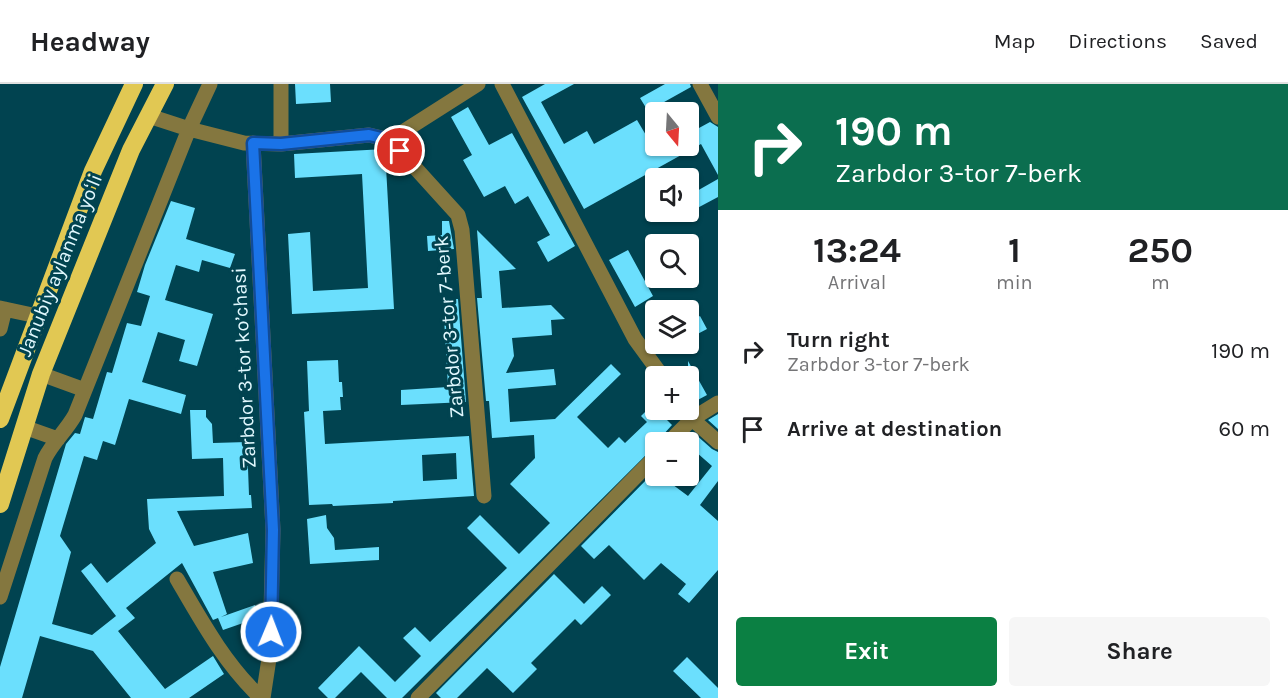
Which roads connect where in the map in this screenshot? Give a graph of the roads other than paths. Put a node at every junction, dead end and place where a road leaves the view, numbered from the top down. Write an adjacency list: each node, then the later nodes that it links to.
1 (165, 84): 8 (highway, Janubiy aylanma yoʻli)
2 (210, 84): 10 (street)
3 (281, 84): 13 (street)
4 (478, 84): 11 (street)
5 (502, 84): 17 (street)
6 (700, 84): 9 (street)
7 (128, 89): 15 (highway)
8 (148, 116): 10 (street); 18 (highway, Janubiy aylanma yoʻli)
9 (718, 117)
10 (189, 129): 12 (street); 19 (street)
11 (390, 140): 13 (street); 28 (street, Zarbdor 3-tor 7-berk)
12 (253, 143): 13 (street); 34 (street, Zarbdor 3-tor koʼchasi)
13 (281, 144)
14 (3, 308): 15 (street); 16 (street)
15 (37, 316): 22 (highway)
16 (0, 329)
17 (655, 366)
18 (41, 374): 19 (street); 24 (highway, Janubiy aylanma yoʻli)
19 (85, 390): 25 (street)
20 (718, 403): 21 (street)
21 (699, 410)
22 (0, 419)
23 (694, 420): 26 (street)
24 (24, 427): 25 (street); 29 (highway, Janubiy aylanma yoʻli)
25 (58, 439): 30 (street)
26 (718, 442)
27 (645, 467): 35 (street)
28 (484, 496)
29 (0, 503): 30 (street)
30 (27, 512): 31 (street)
31 (5, 562): 33 (street)
32 (177, 579): 34 (street)
33 (0, 597)
34 (262, 698)
35 (418, 698)

